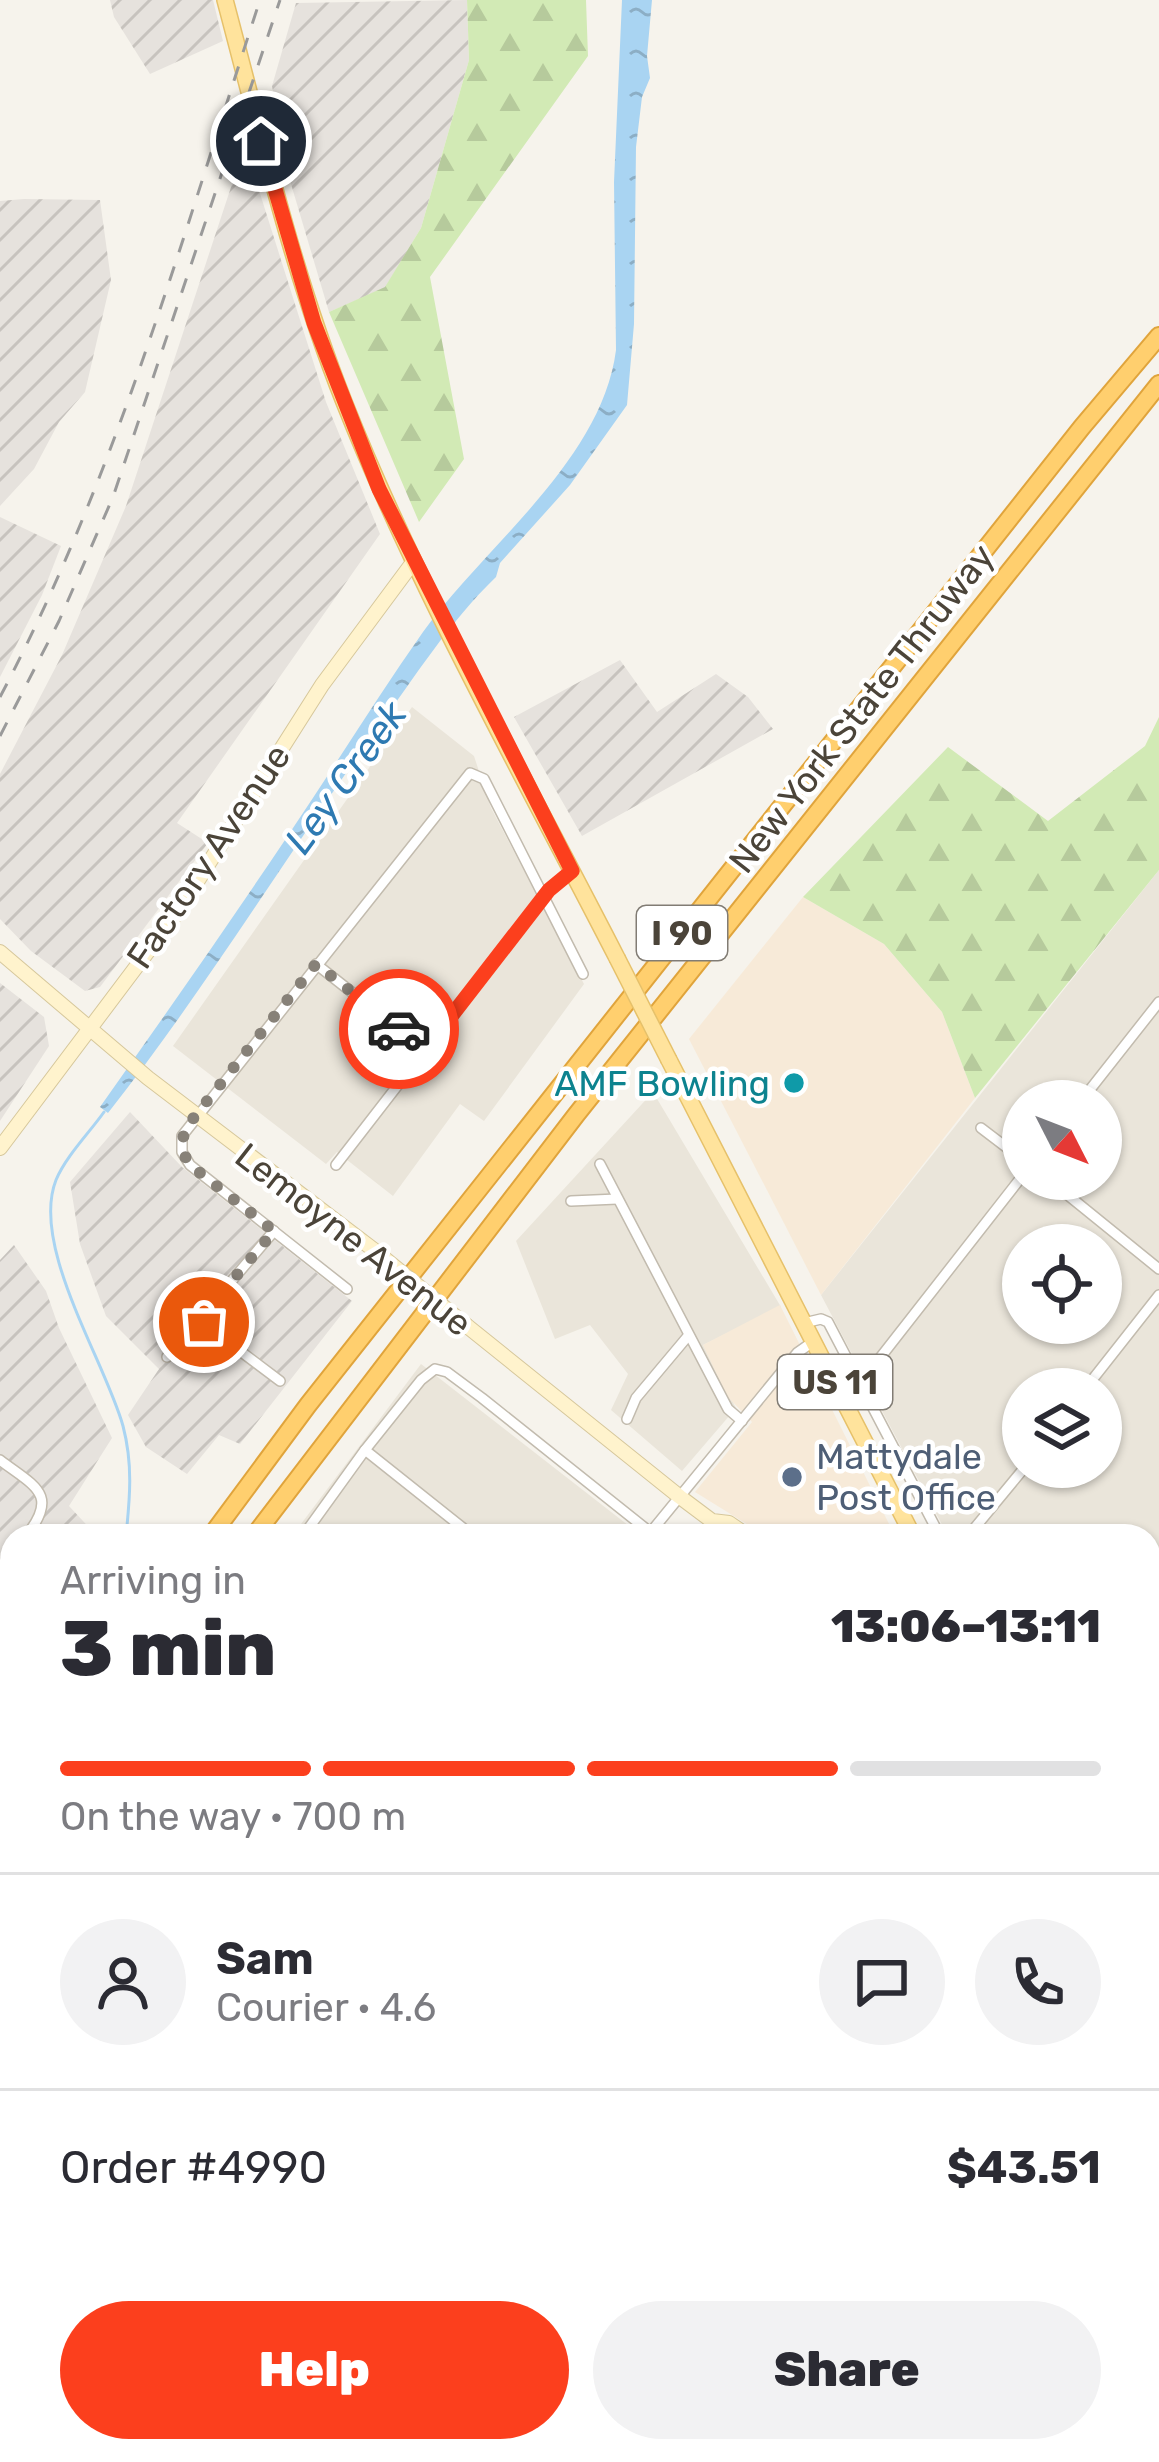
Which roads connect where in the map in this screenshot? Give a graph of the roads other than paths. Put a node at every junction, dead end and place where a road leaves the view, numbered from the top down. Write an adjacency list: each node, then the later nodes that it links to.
1 (226, 0): 4 (main road, US 11)
2 (1159, 336): 44 (highway, New York State Thruway / I 90)
3 (1159, 384): 45 (highway, New York State Thruway / I 90)
4 (414, 561): 5 (main road, US 11); 11 (street, Factory Avenue)
5 (572, 871): 6 (street); 29 (main road, US 11, bridge)
6 (544, 897): 8 (street); 9 (street); 12 (street)
7 (0, 952): 11 (street, Lemoyne Avenue)
8 (316, 964): 12 (street); 14 (street)
9 (583, 974)
10 (1159, 1002): 13 (street)
11 (89, 1026): 14 (street, Lemoyne Avenue); 17 (street, Factory Avenue)
12 (425, 1050): 19 (street)
13 (1098, 1080)
14 (196, 1115): 24 (street); 42 (street, Lemoyne Avenue, bridge)
15 (981, 1129): 16 (street)
16 (1002, 1144)
17 (0, 1148)
18 (600, 1164): 20 (street)
19 (335, 1165)
20 (617, 1199): 23 (street); 30 (street)
21 (1004, 1200): 34 (street)
22 (1074, 1200): 25 (street)
23 (571, 1201)
24 (274, 1231): 26 (street); 28 (street)
25 (1159, 1269)
26 (347, 1289)
27 (1159, 1295): 33 (street)
28 (199, 1320): 32 (street); 35 (street)
29 (804, 1323): 31 (main road, US 11); 34 (street)
30 (688, 1336): 37 (street); 38 (street)
31 (814, 1341): 36 (main road, US 11); 38 (street)
32 (167, 1357)
33 (1101, 1368)
34 (858, 1378): 36 (street); 52 (street)
35 (280, 1381)
36 (836, 1386): 51 (main road, US 11)
37 (627, 1419)
38 (742, 1421): 42 (street)
39 (365, 1450): 46 (street); 47 (street); 48 (street)
40 (0, 1460): 43 (street)
41 (1007, 1488): 53 (street)
42 (680, 1497): 49 (street); 50 (street, Lemoyne Avenue)
43 (34, 1524)
44 (220, 1524)
45 (263, 1524)
46 (312, 1524)
47 (458, 1524)
48 (637, 1524)
49 (659, 1524)
50 (710, 1524)
51 (907, 1524)
52 (934, 1524)
53 (978, 1524)

